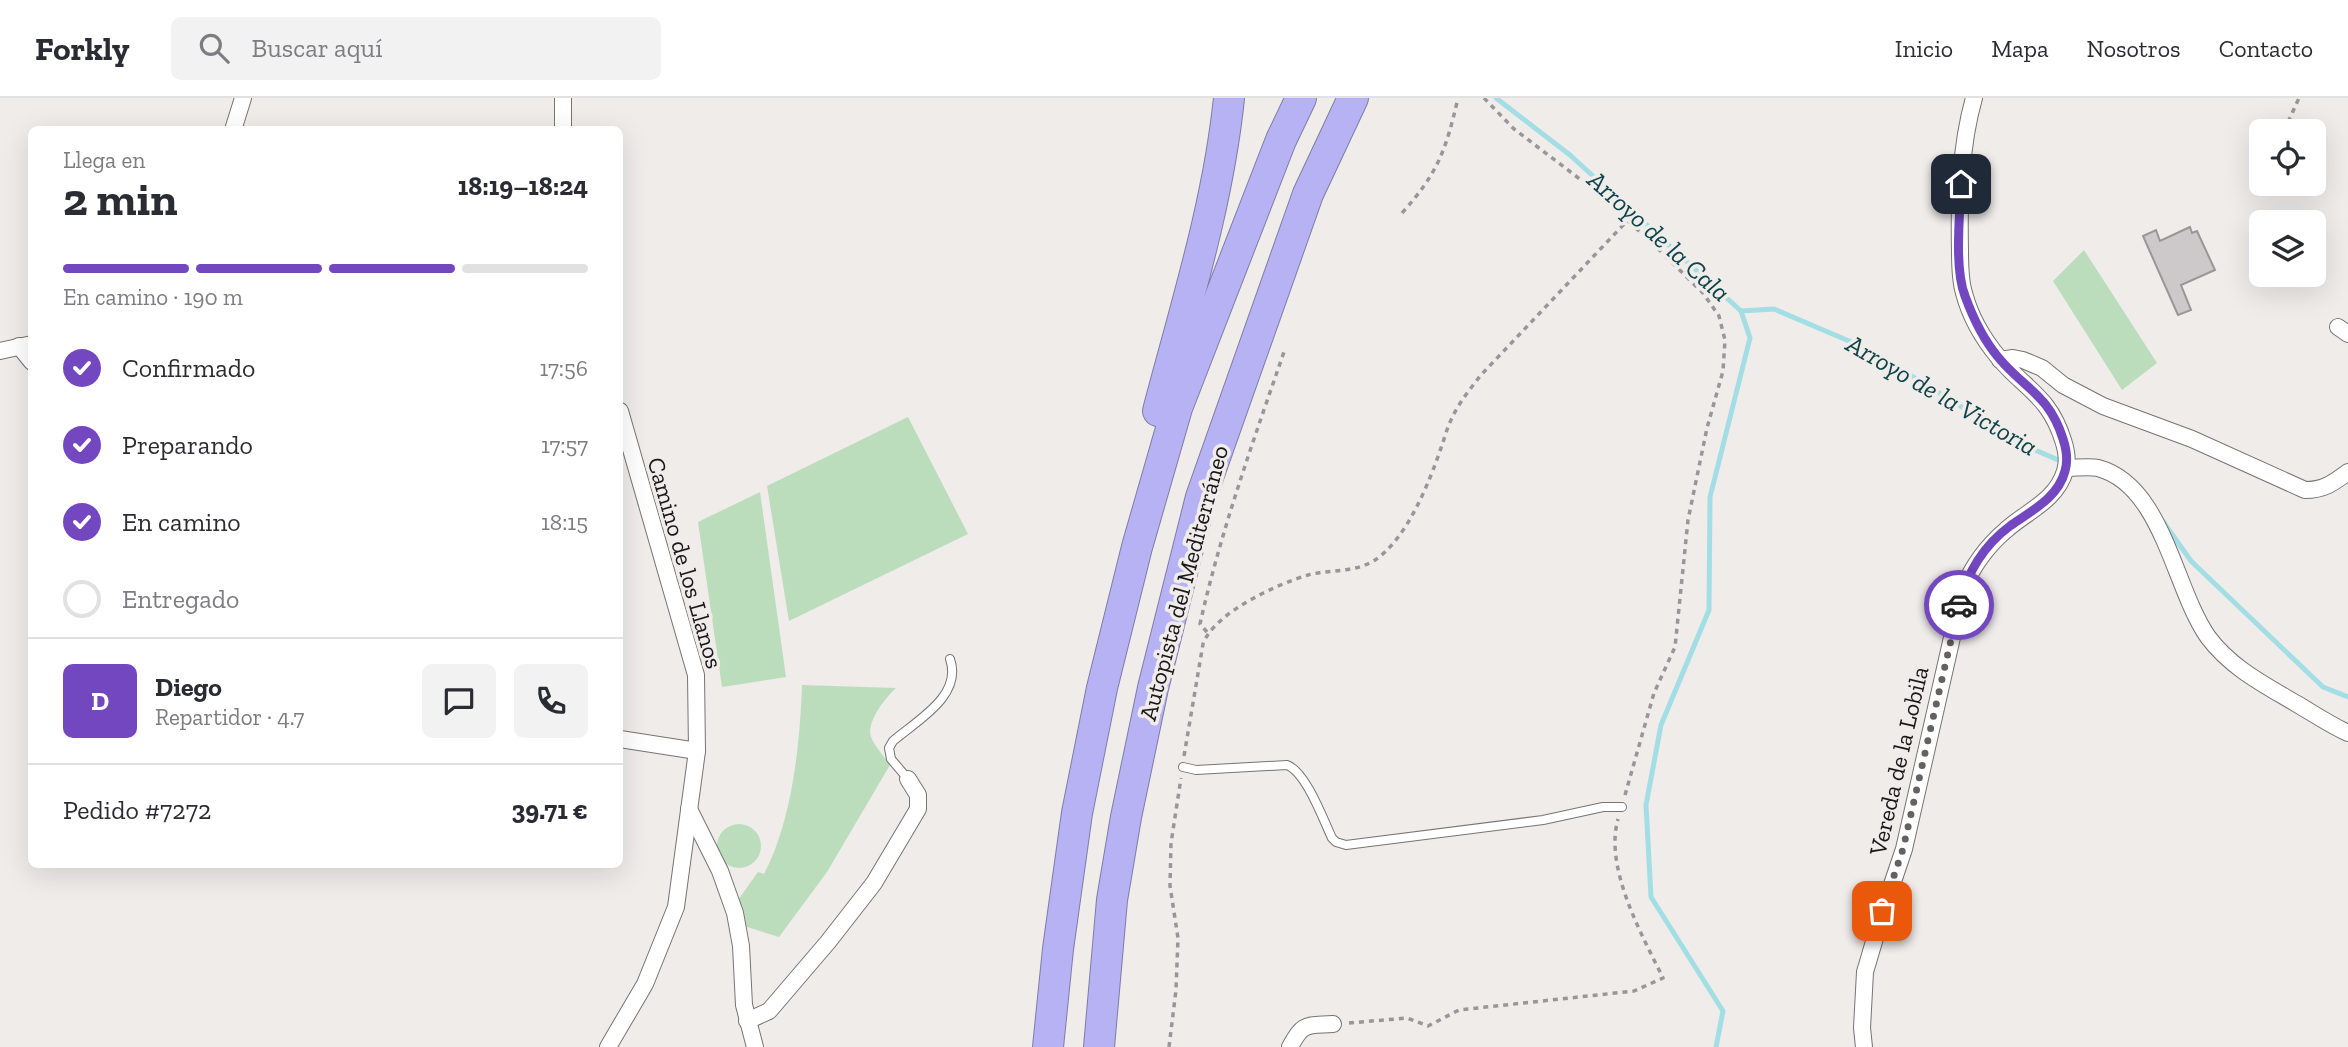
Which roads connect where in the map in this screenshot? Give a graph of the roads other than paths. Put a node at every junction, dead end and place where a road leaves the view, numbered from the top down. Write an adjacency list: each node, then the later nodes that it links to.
1 (243, 98): 7 (street)
2 (563, 98): 8 (street)
3 (1229, 98): 16 (highway)
4 (1300, 98): 16 (highway, Autopista del Mediterráneo)
5 (1974, 98): 11 (street)
6 (1363, 103): 29 (highway, Autopista del Mediterráneo)
7 (234, 126)
8 (563, 126)
9 (25, 345): 10 (street)
10 (0, 351)
11 (2000, 360): 13 (street); 14 (street)
12 (623, 421): 19 (street, Camino de los Llanos)
13 (2066, 468): 17 (street); 31 (street, Vereda de la Lobila)
14 (2348, 472)
15 (950, 659): 21 (lane)
16 (1102, 688): 28 (highway, Autopista del Mediterráneo)
17 (2348, 733)
18 (623, 739): 19 (street)
19 (697, 751): 23 (street, Camino de los Llanos)
20 (1183, 767): 22 (lane)
21 (908, 779): 24 (street)
22 (1622, 807)
23 (689, 809): 24 (street); 26 (street, Camino de los Llanos)
24 (747, 1021): 27 (street)
25 (1333, 1024): 30 (street)
26 (608, 1047)
27 (755, 1047)
28 (1048, 1047)
29 (1099, 1047)
30 (1290, 1047)
31 (1864, 1047)

